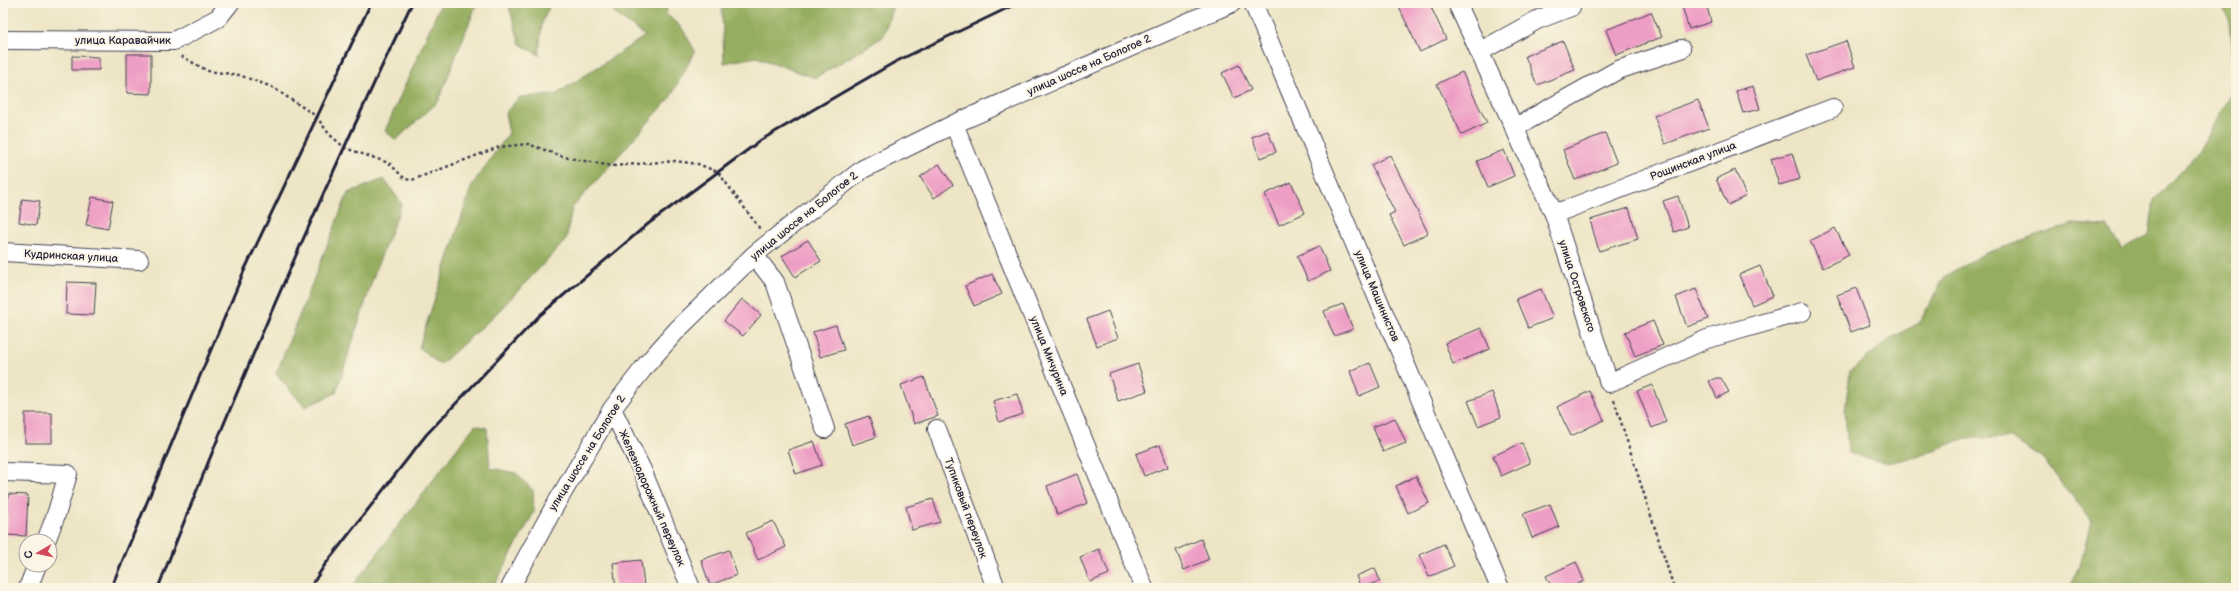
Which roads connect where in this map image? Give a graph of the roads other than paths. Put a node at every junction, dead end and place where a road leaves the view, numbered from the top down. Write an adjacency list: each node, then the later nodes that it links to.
1 (230, 3): 6 (street, улица Каравайчик)
2 (1232, 3): 10 (street, улица шоссе на Бологое 2)
3 (1254, 3): 28 (street, улица Машинистов)
4 (1457, 3): 8 (street, улица Островского)
5 (1571, 7): 8 (street)
6 (3, 40)
7 (1681, 49): 11 (street)
8 (1479, 52): 11 (street, улица Островского)
9 (1833, 108): 12 (street, Рощинская улица)
10 (954, 124): 14 (street, улица шоссе на Бологое 2); 27 (street, улица Мичурина)
11 (1514, 128): 12 (street, улица Островского)
12 (1554, 214): 16 (street, улица Островского)
13 (3, 252): 15 (street, Кудринская улица)
14 (754, 255): 17 (street, улица шоссе на Бологое 2); 19 (street)
15 (139, 260)
16 (1802, 312)
17 (612, 408): 24 (street, улица шоссе на Бологое 2); 25 (street, Железнодорожный переулок)
18 (937, 428): 26 (street, Тупиковый переулок)
19 (825, 429)
20 (3, 472): 21 (street)
21 (49, 533)
22 (34, 573): 23 (street)
23 (28, 588)
24 (510, 588)
25 (690, 588)
26 (996, 588)
27 (1144, 588)
28 (1500, 588)

